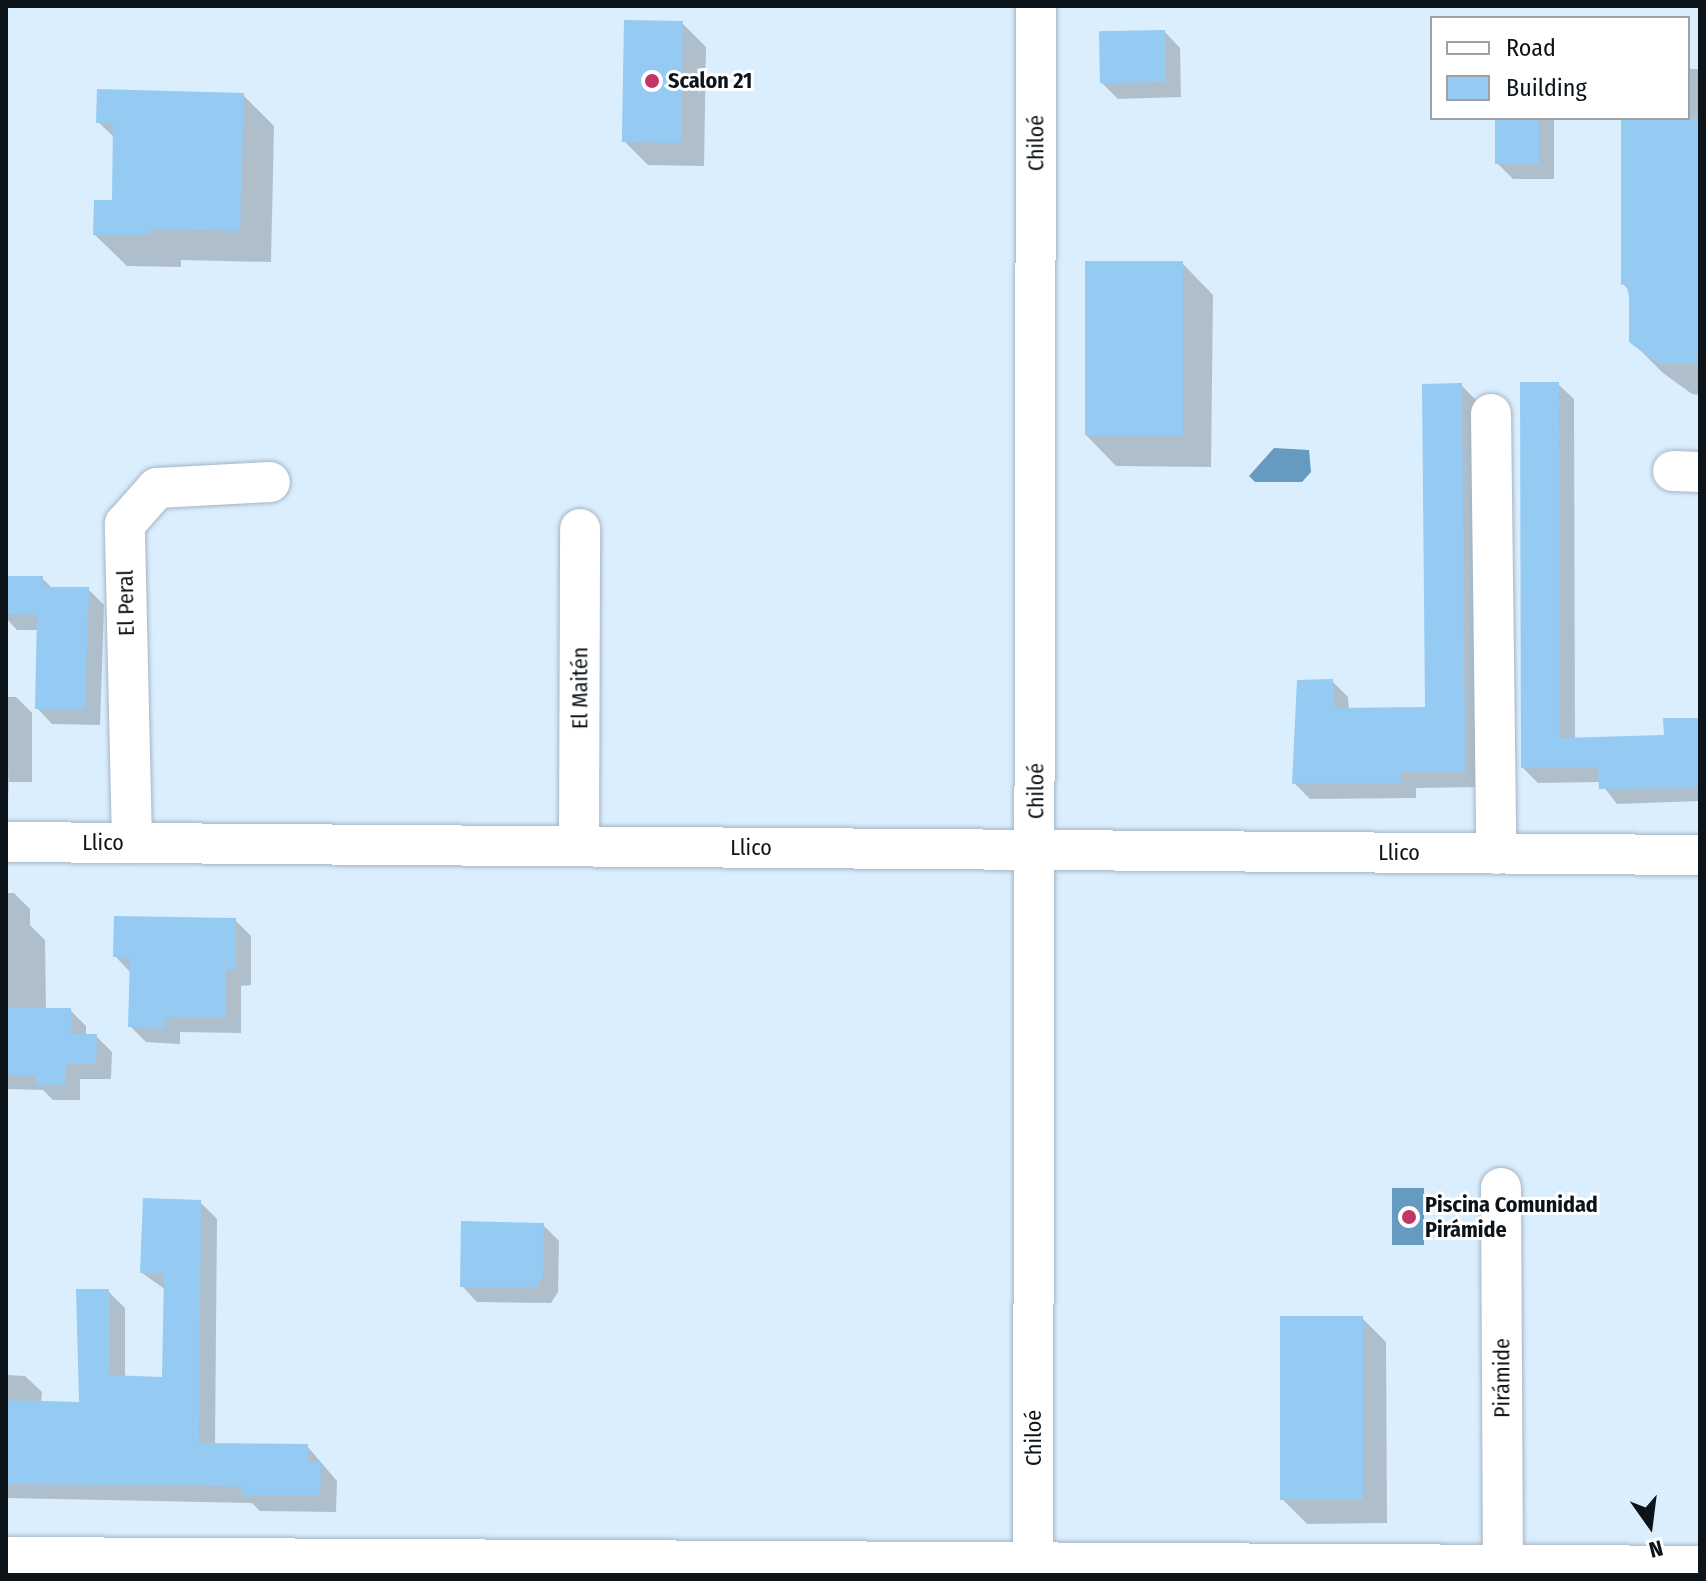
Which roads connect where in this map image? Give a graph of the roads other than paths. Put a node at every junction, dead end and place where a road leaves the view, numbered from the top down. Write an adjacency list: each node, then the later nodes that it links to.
1 (1036, 6): 8 (street, Chiloé)
2 (1491, 414): 9 (street)
3 (270, 482): 6 (street, El Peral)
4 (580, 529): 7 (street, El Maitén)
5 (6, 842): 6 (street, Llico)
6 (132, 843): 7 (street, Llico)
7 (579, 846): 8 (street, Llico)
8 (1036, 850): 9 (street, Llico); 15 (street, Chiloé)
9 (1496, 854): 10 (street, Llico)
10 (1700, 855)
11 (1501, 1188): 14 (street, Pirámide)
12 (6, 1557): 15 (street)
13 (1700, 1566): 14 (street)
14 (1503, 1567): 15 (street)
15 (1033, 1570)

